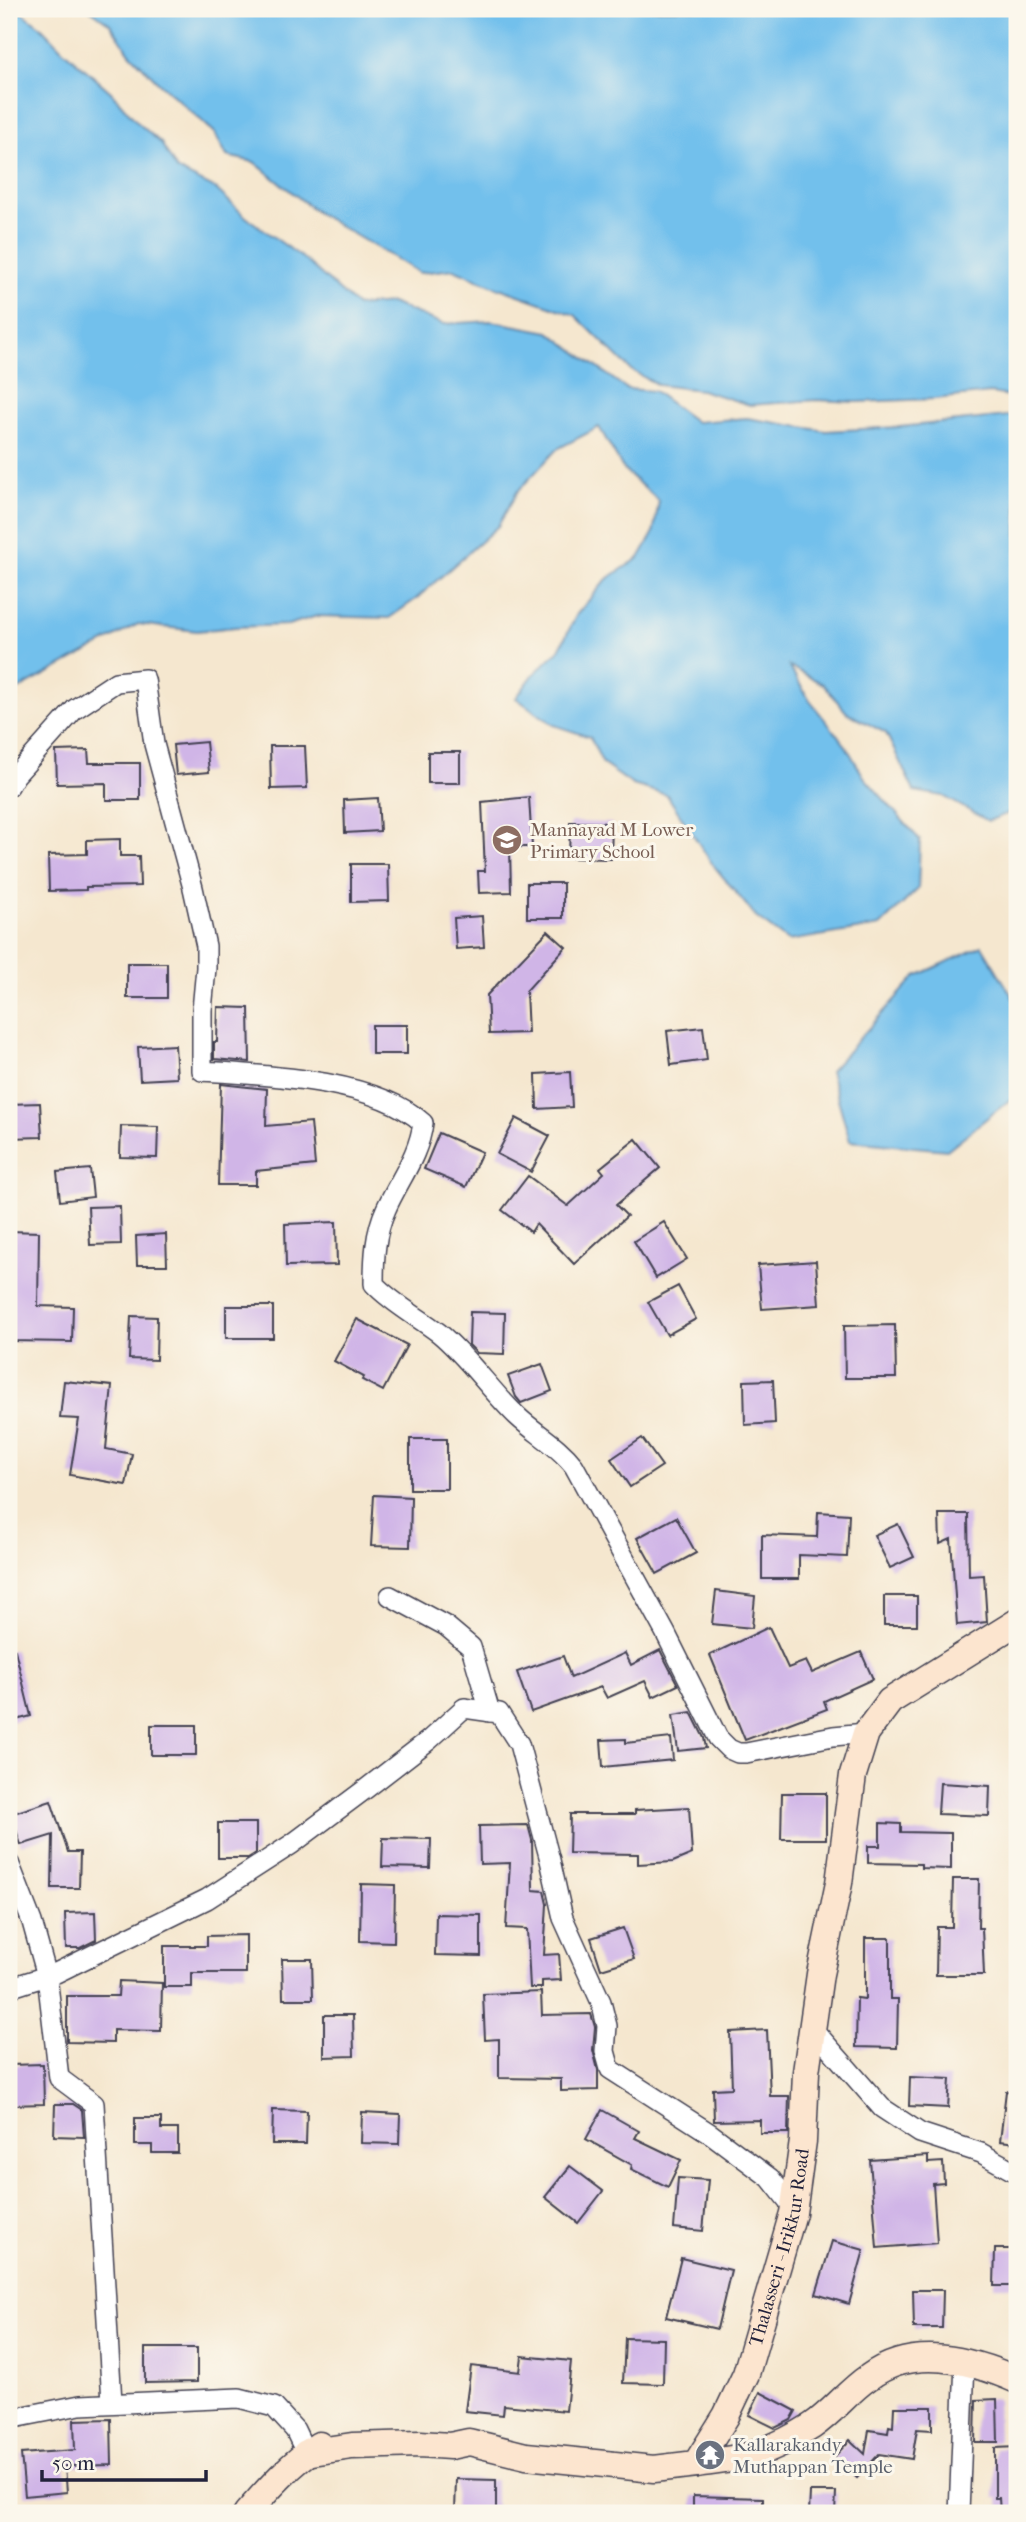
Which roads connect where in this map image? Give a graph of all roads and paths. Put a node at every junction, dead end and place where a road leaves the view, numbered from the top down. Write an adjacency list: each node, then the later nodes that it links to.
1 (9, 786): 5 (street)
2 (390, 1595): 4 (street)
3 (1017, 1622): 5 (main road, Thalasseri - Irikkur Road)
4 (491, 1712): 7 (street); 11 (street)
5 (866, 1733): 9 (main road, Thalasseri - Irikkur Road)
6 (9, 1863): 7 (street)
7 (47, 1976): 8 (street); 14 (street)
8 (9, 1988)
9 (812, 2028): 10 (street); 11 (main road, Thalasseri - Irikkur Road)
10 (1017, 2173)
11 (793, 2207): 17 (main road, Thalasseri - Irikkur Road)
12 (965, 2361): 13 (main road); 17 (main road); 19 (street)
13 (1017, 2380)
14 (112, 2402): 15 (street); 16 (street)
15 (9, 2419)
16 (306, 2453): 17 (main road); 18 (main road)
17 (696, 2464)
18 (247, 2513)
19 (960, 2513)

